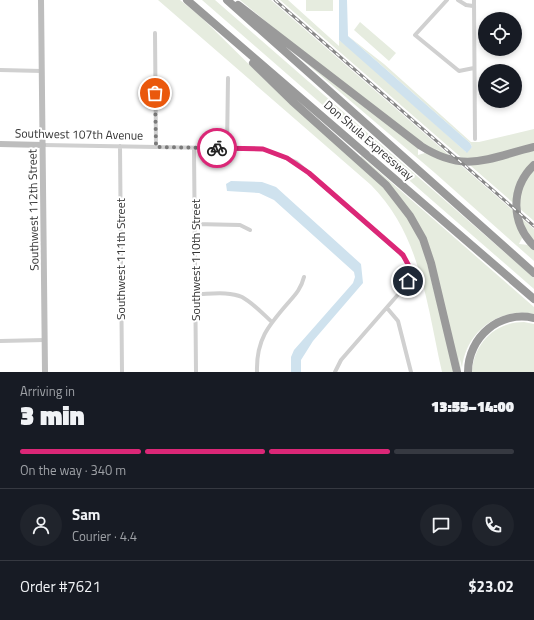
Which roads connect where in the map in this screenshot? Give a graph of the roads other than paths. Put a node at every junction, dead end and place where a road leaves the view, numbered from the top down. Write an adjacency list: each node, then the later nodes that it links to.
1 (40, 0): 13 (street, Southwest 112th Street)
2 (187, 0): 10 (highway, Don Shula Expressway)
3 (227, 0): 27 (highway, Don Shula Expressway)
4 (230, 0): 20 (highway)
5 (447, 0): 11 (street)
6 (458, 0): 8 (street)
7 (474, 0): 8 (street)
8 (473, 6): 11 (street)
9 (155, 32): 19 (street)
10 (225, 33): 30 (highway, Don Shula Expressway); 42 (highway)
11 (474, 68): 15 (street)
12 (0, 70): 13 (street)
13 (42, 71): 17 (street, Southwest 112th Street)
14 (228, 78): 22 (street)
15 (475, 139)
16 (0, 144): 17 (street, Southwest 107th Avenue)
17 (43, 145): 18 (street, Southwest 107th Avenue); 34 (street, Southwest 112th Street)
18 (120, 146): 19 (street, Southwest 107th Avenue); 37 (street, Southwest 111th Street)
19 (156, 147): 21 (street, Southwest 107th Avenue)
20 (534, 147)
21 (194, 148): 22 (street, Southwest 107th Avenue); 24 (street, Southwest 110th Street)
22 (227, 148): 31 (street, Southwest 107th Avenue)
23 (534, 165): 26 (highway)
24 (195, 224): 25 (street); 29 (street, Southwest 110th Street)
25 (250, 230)
26 (532, 244)
27 (534, 272)
28 (304, 277): 33 (street)
29 (195, 294): 33 (street); 38 (street, Southwest 110th Street)
30 (534, 299)
31 (387, 308): 40 (street); 41 (street)
32 (534, 318): 43 (highway)
33 (272, 322): 39 (street)
34 (45, 340): 35 (street); 36 (street, Southwest 112th Street)
35 (0, 341)
36 (45, 372)
37 (122, 372)
38 (196, 372)
39 (257, 372)
40 (334, 372)
41 (411, 372)
42 (457, 372)
43 (468, 372)

